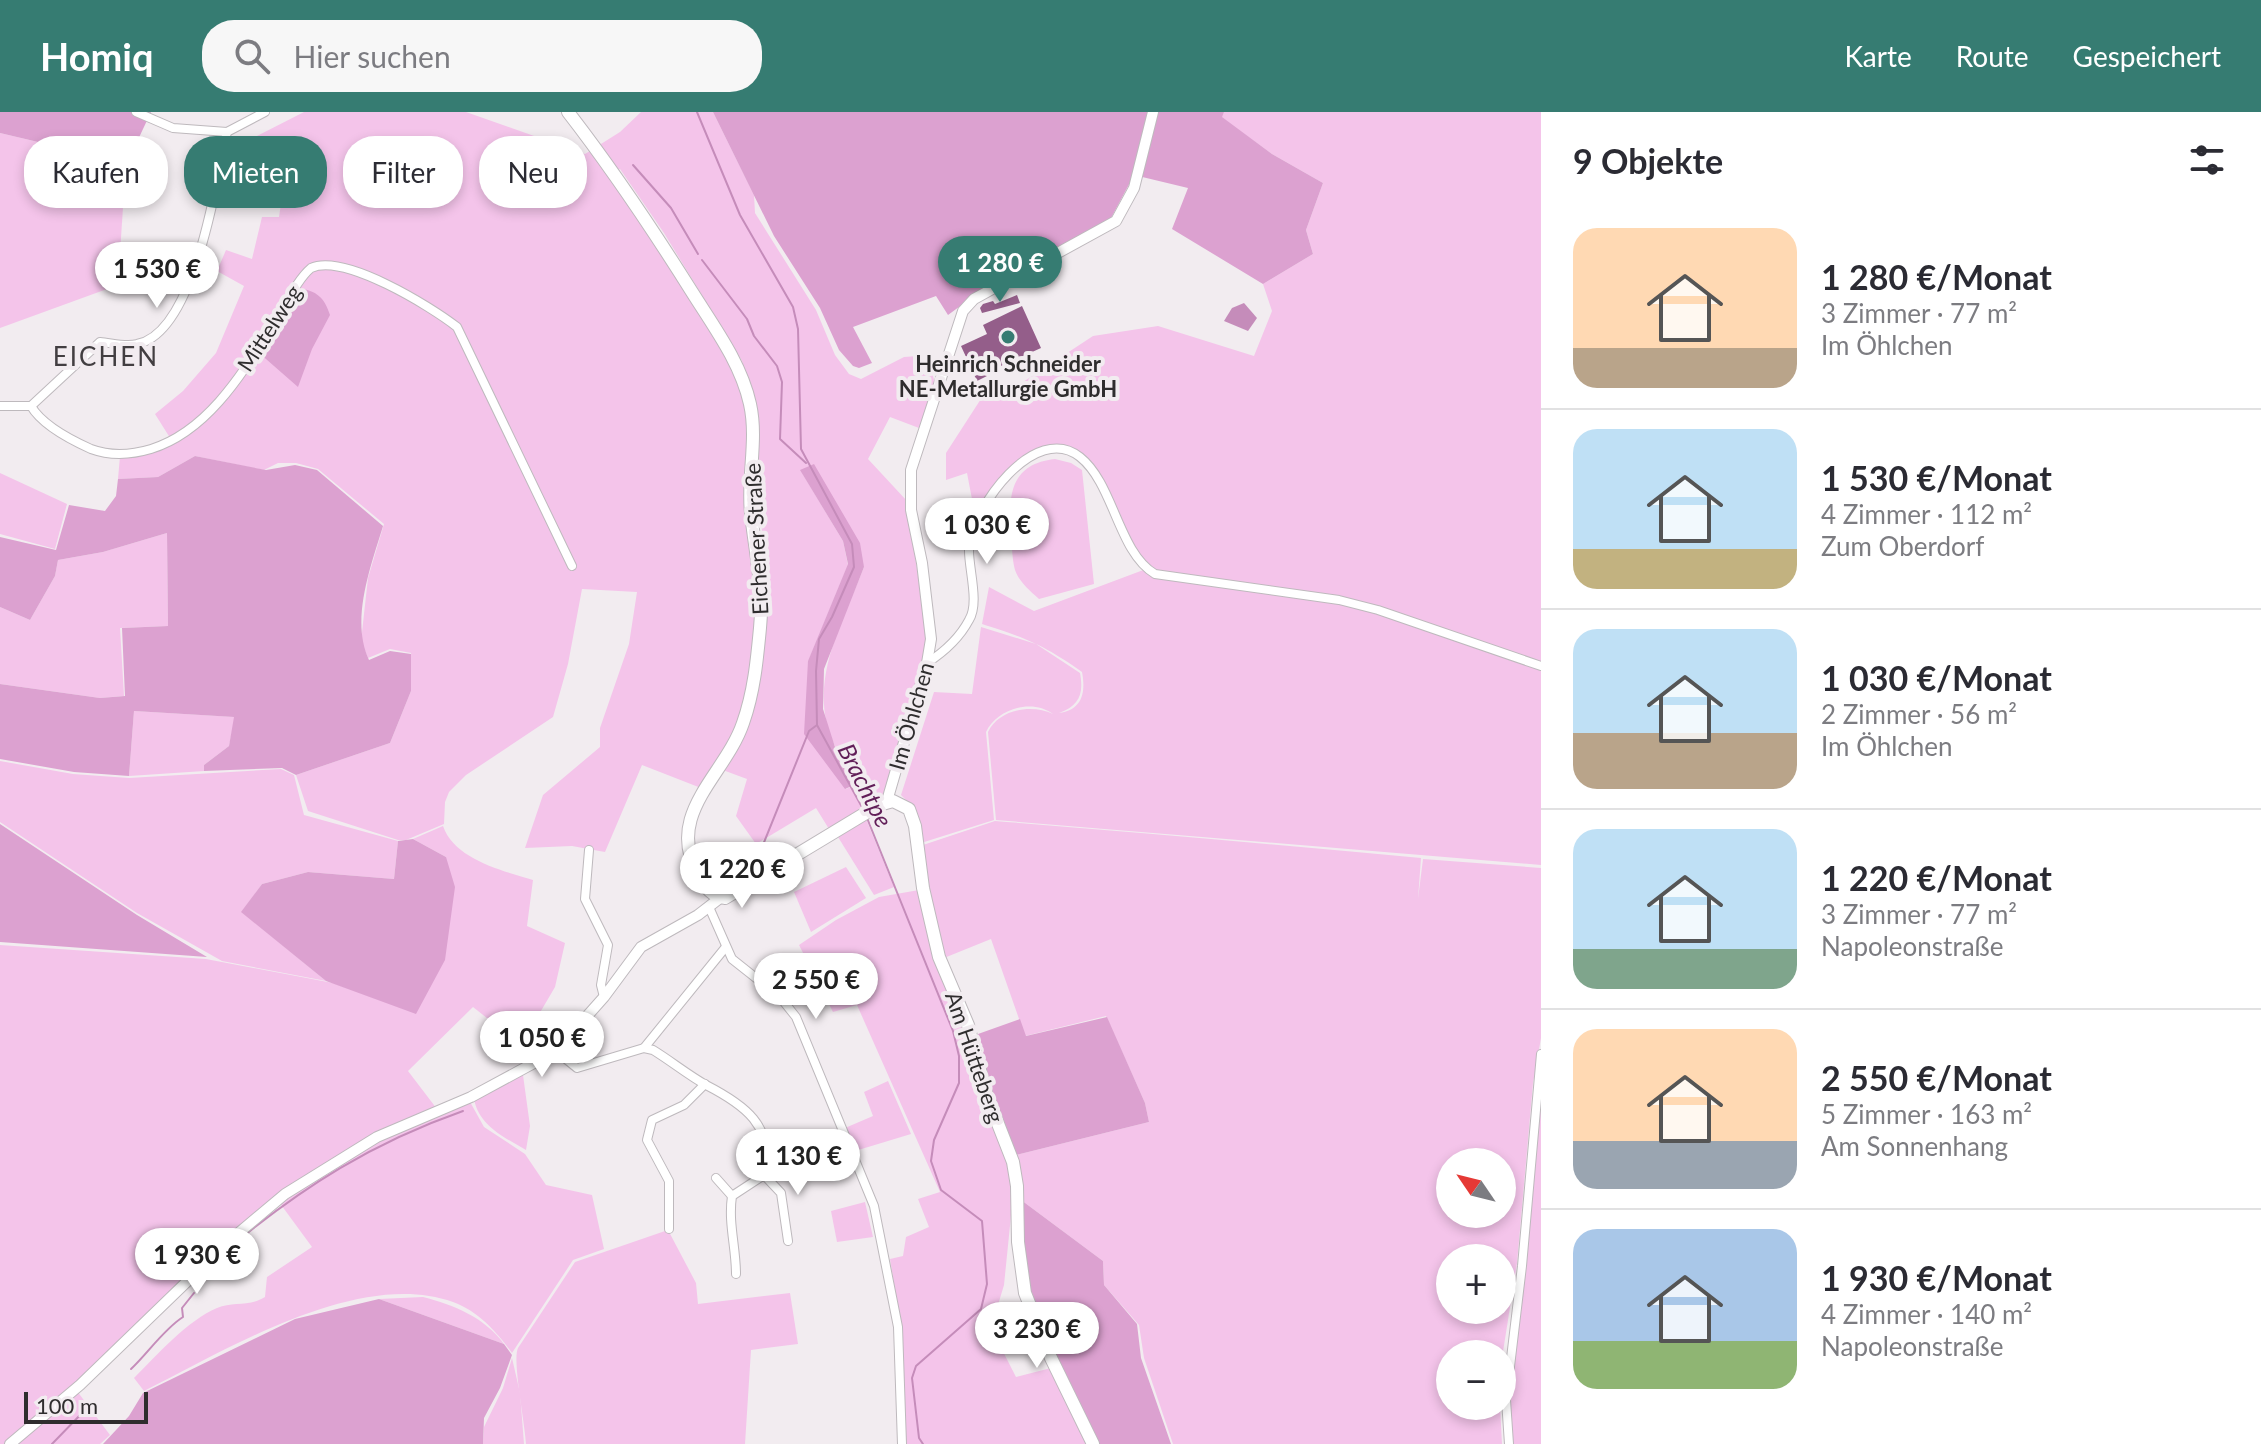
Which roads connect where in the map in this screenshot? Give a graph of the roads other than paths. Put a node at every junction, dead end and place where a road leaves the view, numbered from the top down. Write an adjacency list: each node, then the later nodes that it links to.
1 (136, 112): 5 (street)
2 (265, 112): 5 (street)
3 (568, 112): 13 (main road, Eichener Straße)
4 (1153, 112): 9 (street, Im Öhlchen)
5 (227, 132): 7 (street)
6 (0, 406): 7 (street)
7 (31, 406): 8 (street, Mittelweg)
8 (572, 566)
9 (927, 663): 10 (street); 11 (street, Im Öhlchen)
10 (1541, 666)
11 (882, 804): 13 (main road); 29 (main road, Am Hütteberg)
12 (589, 850): 16 (street)
13 (720, 898): 14 (street)
14 (709, 907): 15 (street); 16 (street)
15 (725, 948): 17 (street); 28 (street)
16 (604, 997): 18 (street)
17 (644, 1048): 18 (street); 20 (street)
18 (556, 1051): 27 (street)
19 (1541, 1054): 30 (street)
20 (705, 1084): 21 (street); 24 (street)
21 (764, 1175): 23 (street); 25 (street)
22 (716, 1178): 23 (street)
23 (732, 1196): 26 (street)
24 (669, 1229)
25 (788, 1241)
26 (736, 1274)
27 (10, 1444)
28 (902, 1444)
29 (1093, 1444)
30 (1509, 1444)

